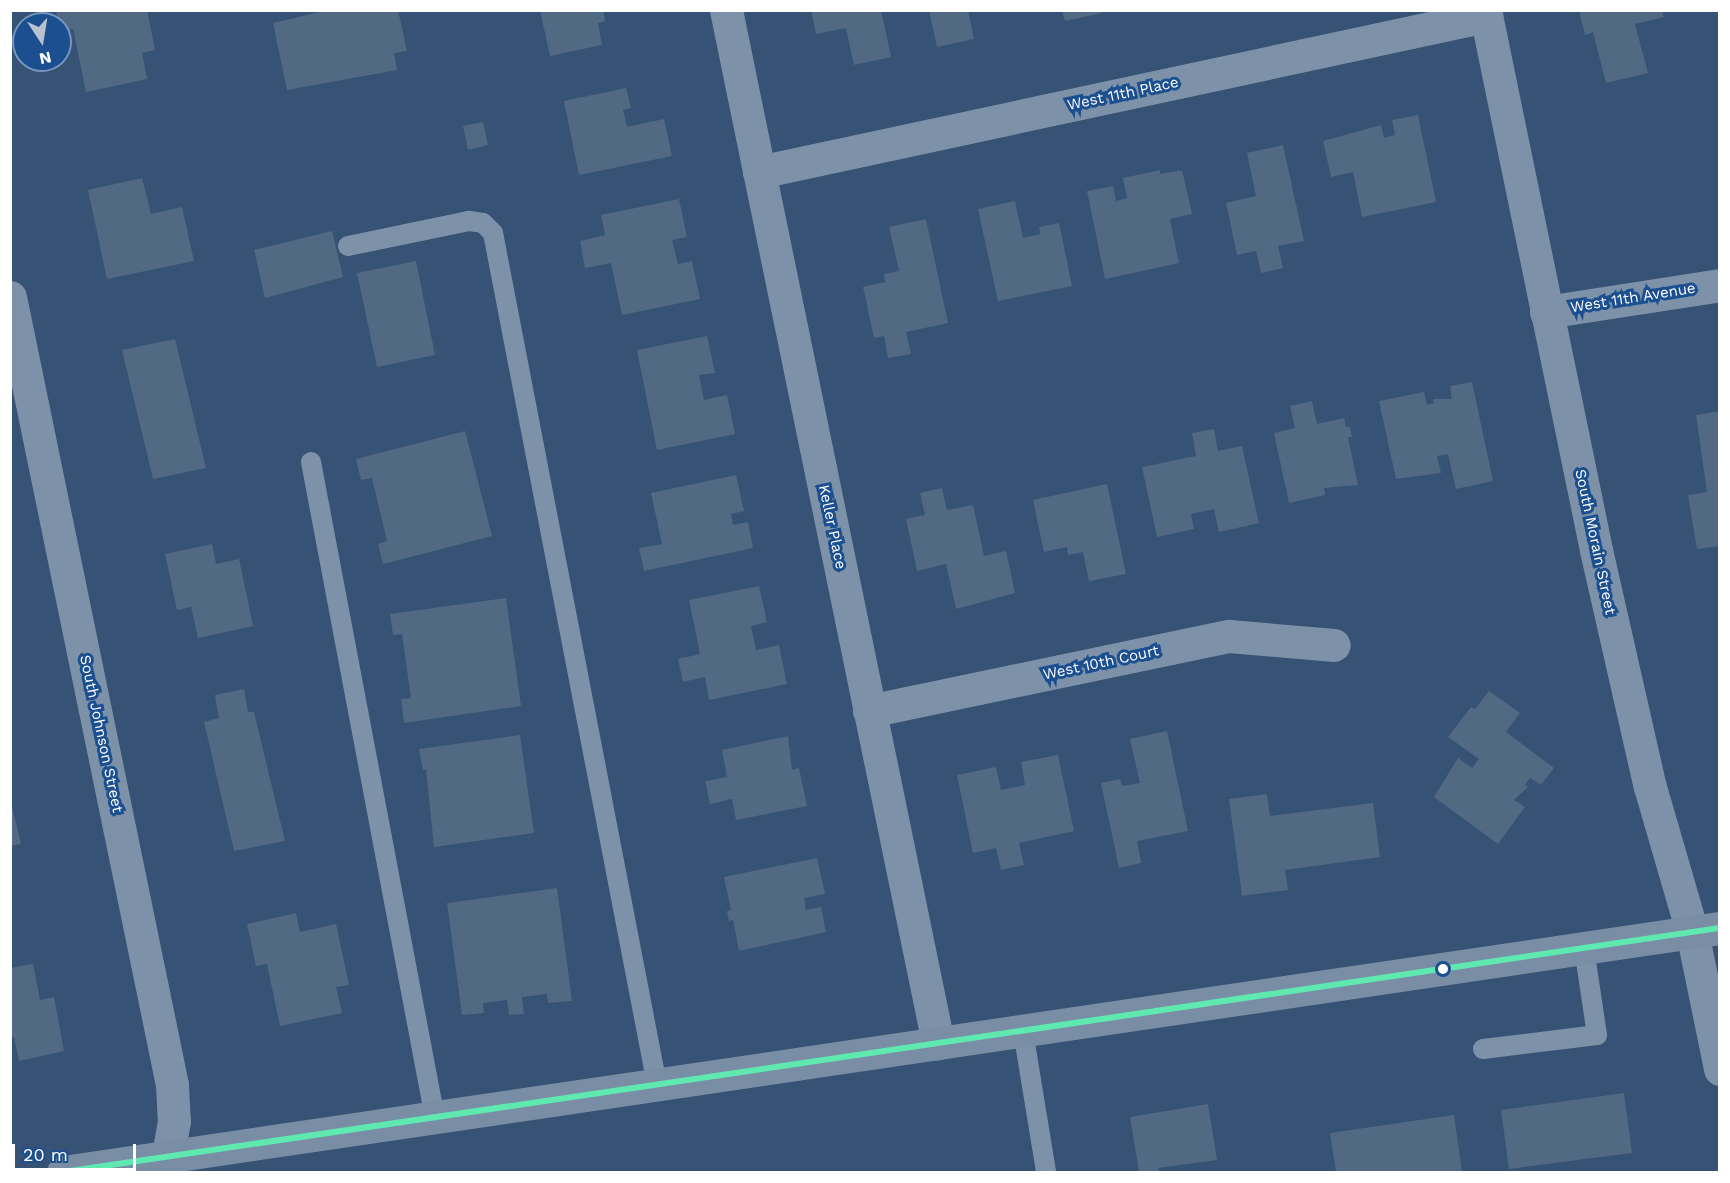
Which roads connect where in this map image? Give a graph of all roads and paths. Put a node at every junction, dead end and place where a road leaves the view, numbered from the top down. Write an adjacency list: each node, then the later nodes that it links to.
1 (726, 10): 3 (street, Keller Place)
2 (1485, 13): 3 (street, West 11th Place); 7 (street, South Morain Street)
3 (759, 172): 11 (street, Keller Place)
4 (348, 246): 18 (lane)
5 (1719, 285): 7 (street, West 11th Avenue)
6 (10, 297): 8 (street, South Johnson Street)
7 (1546, 312): 12 (street, South Morain Street)
8 (24, 423): 20 (street, South Johnson Street)
9 (311, 462): 19 (lane)
10 (1334, 645): 11 (street, West 10th Court)
11 (869, 711): 15 (street, Keller Place)
12 (1706, 930): 13 (main road); 17 (street, South Morain Street)
13 (1584, 948): 14 (main road); 16 (lane)
14 (1023, 1031): 15 (main road); 22 (lane)
15 (938, 1043): 18 (main road)
16 (1483, 1049)
17 (1719, 1069)
18 (657, 1085): 19 (main road)
19 (435, 1118): 20 (main road)
20 (166, 1165): 21 (main road)
21 (63, 1173)
22 (1046, 1173)

